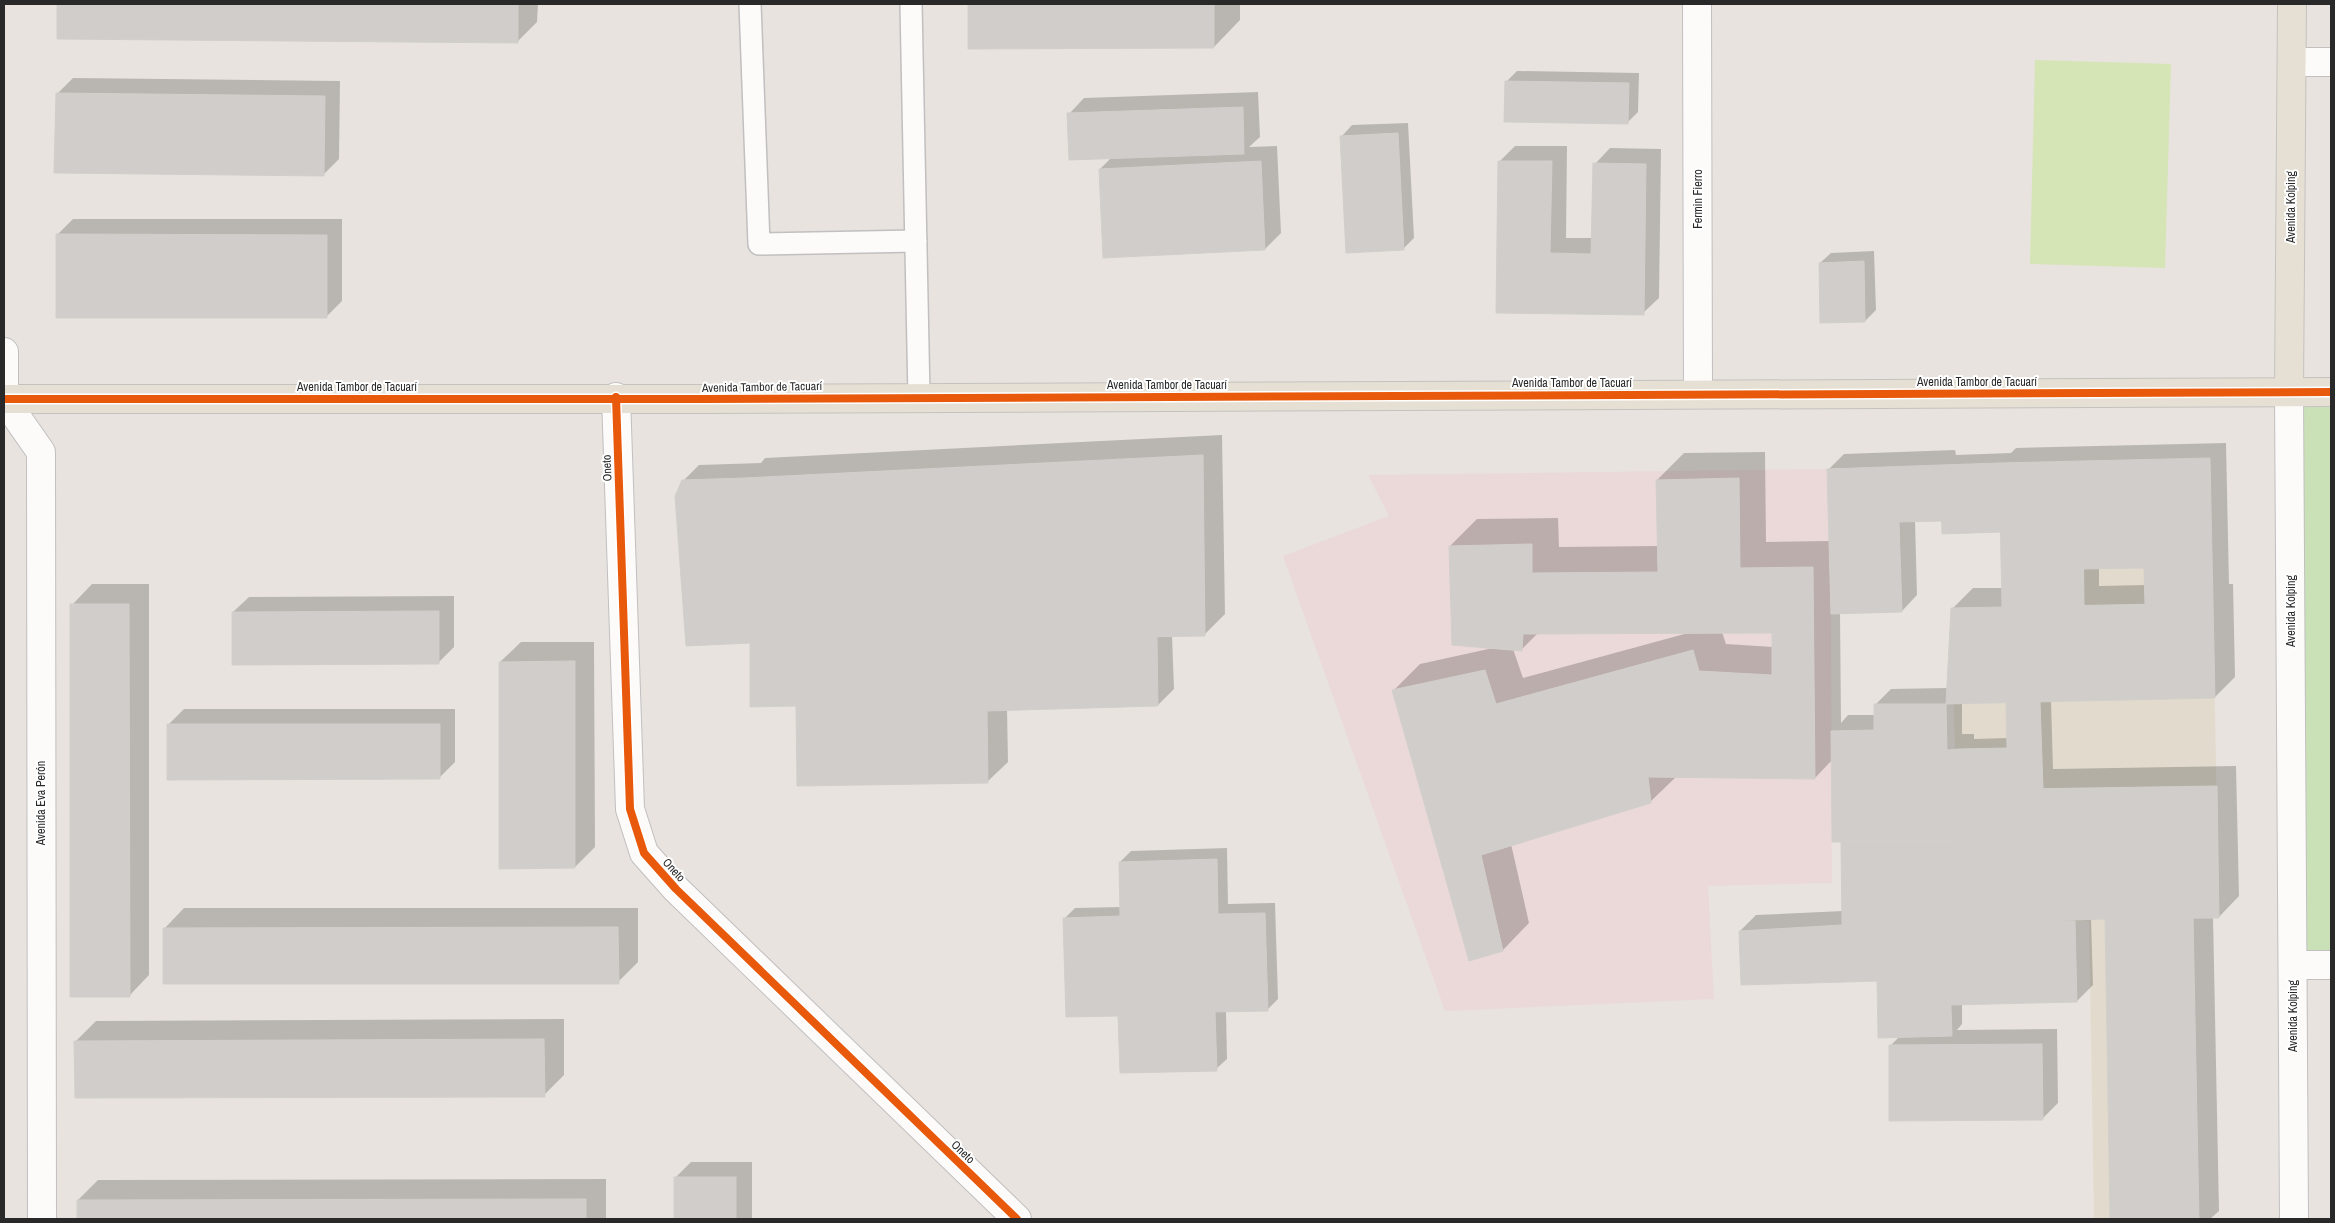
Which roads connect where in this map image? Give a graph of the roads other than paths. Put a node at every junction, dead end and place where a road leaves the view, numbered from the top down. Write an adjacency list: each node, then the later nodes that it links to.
1 (750, 4): 7 (lane)
2 (911, 4): 7 (lane)
3 (1697, 4): 11 (main road, Fermin Fierro)
4 (2292, 4): 5 (main road, Avenida Kolping)
5 (2292, 62): 6 (main road); 9 (main road, Avenida Kolping)
6 (2331, 62)
7 (916, 241): 13 (lane)
8 (4, 352): 14 (main road)
9 (2290, 392): 10 (main road, Avenida Tambor de Tacuarí); 11 (main road, Avenida Tambor de Tacuarí); 15 (main road, Avenida Kolping)
10 (2331, 392)
11 (1698, 394): 13 (main road, Avenida Tambor de Tacuarí)
12 (616, 397): 13 (main road, Avenida Tambor de Tacuarí); 14 (main road, Avenida Tambor de Tacuarí); 18 (main road, Oneto)
13 (920, 397)
14 (4, 399): 17 (main road, Avenida Eva Perón)
15 (2293, 965): 16 (main road); 19 (main road, Avenida Kolping)
16 (2331, 965)
17 (42, 1219)
18 (1017, 1219)
19 (2294, 1219)

